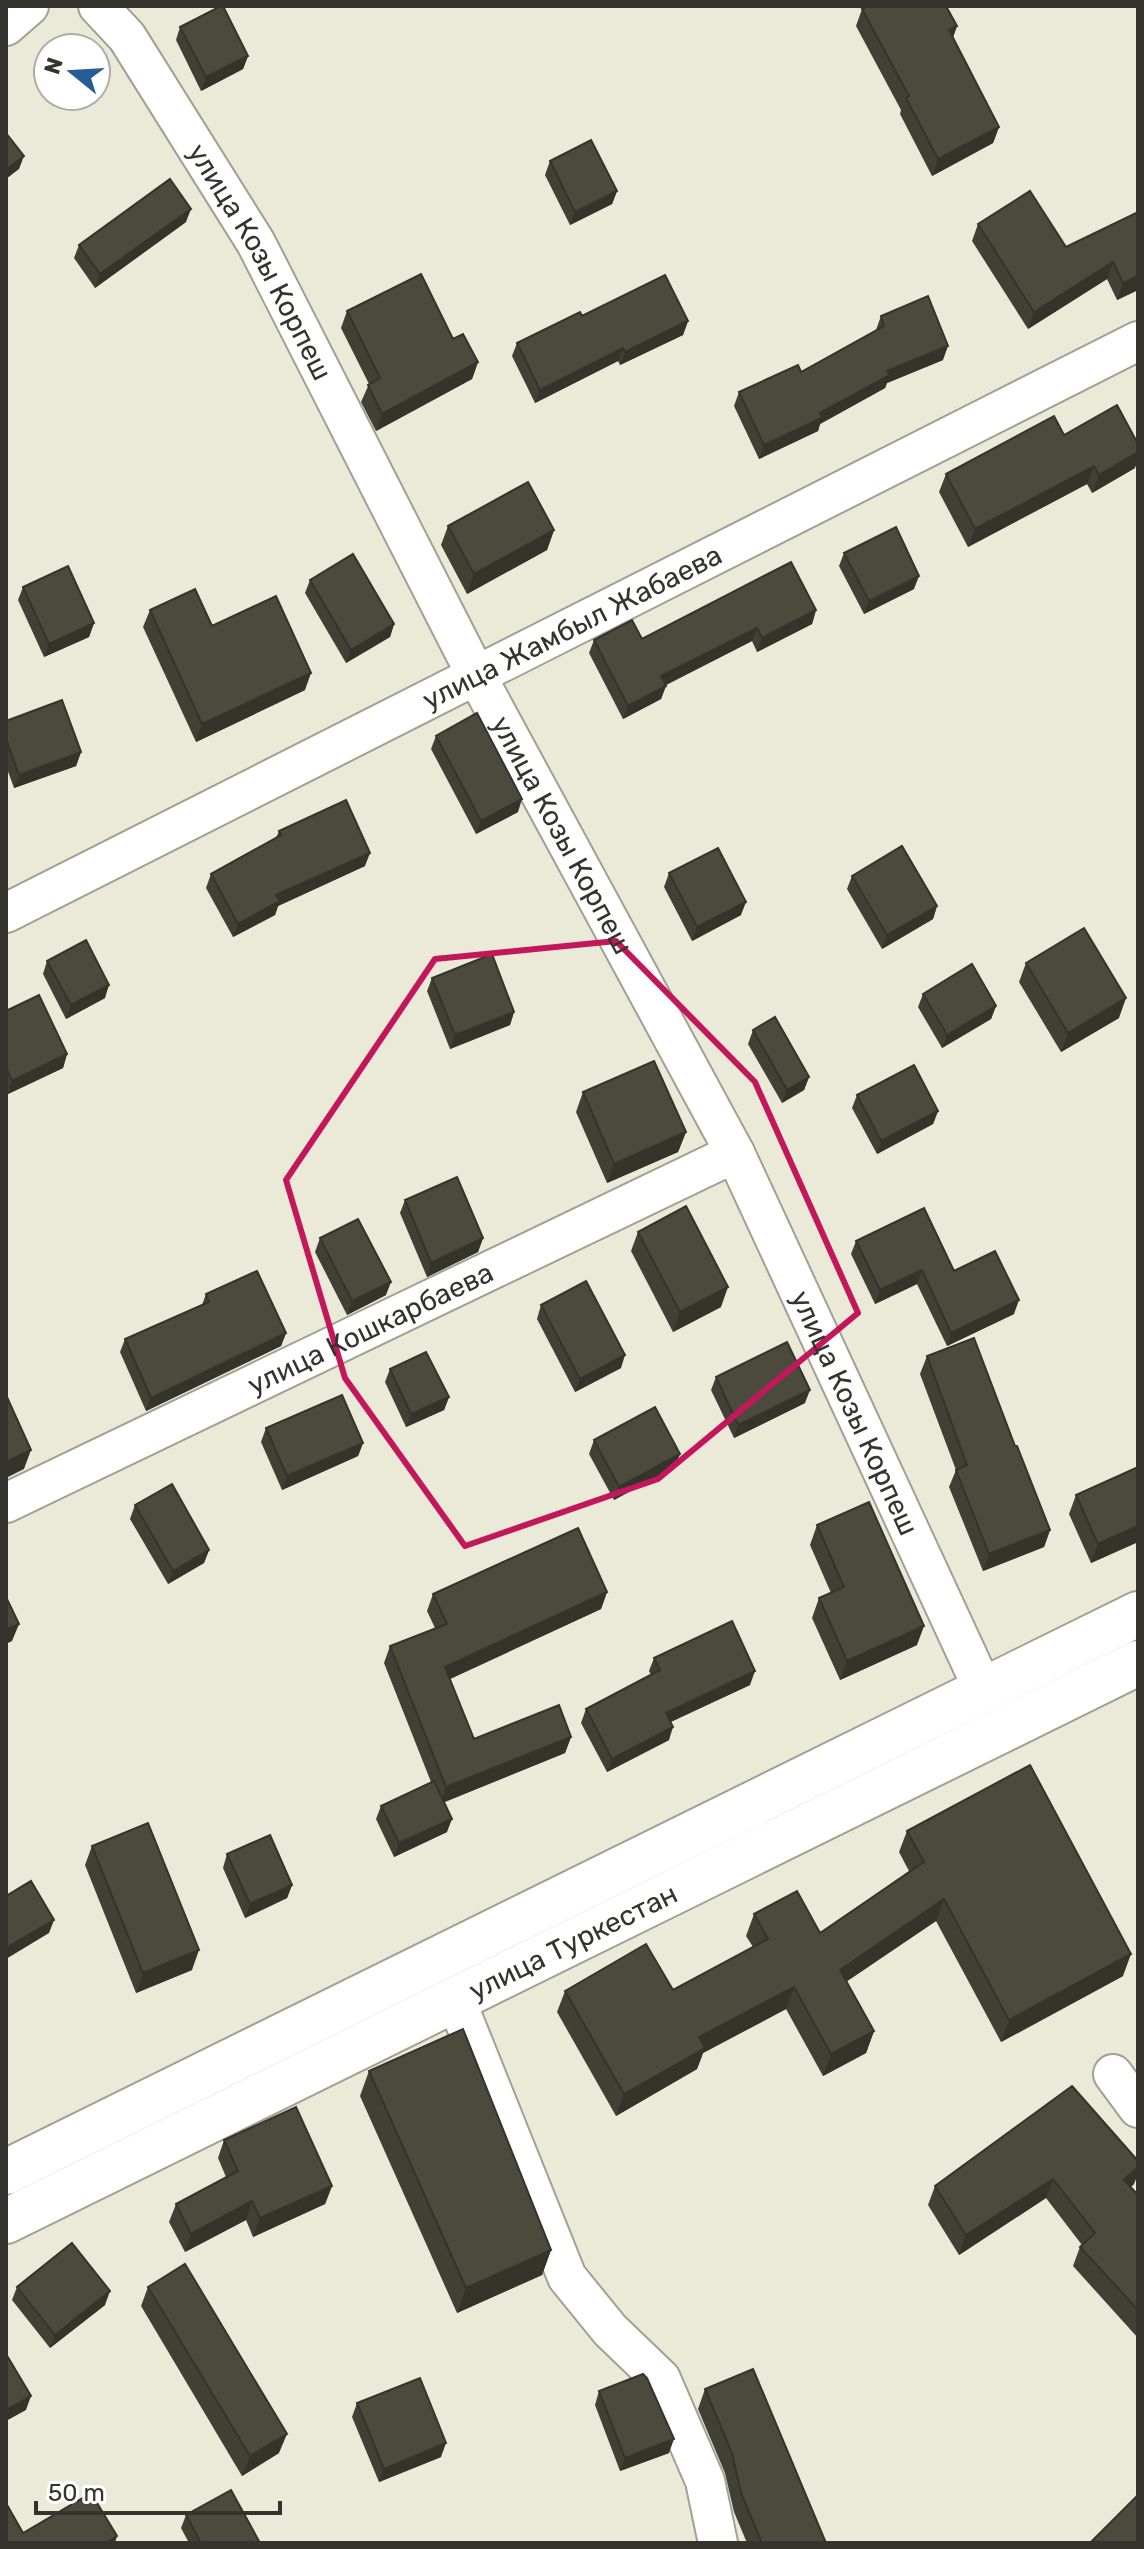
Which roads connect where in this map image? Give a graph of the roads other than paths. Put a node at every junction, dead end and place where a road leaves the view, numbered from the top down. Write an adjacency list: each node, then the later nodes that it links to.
1 (29, 6): 3 (street)
2 (98, 6): 5 (street, улица Козы Корпеш)
3 (6, 26)
4 (1138, 341): 5 (street, улица Жамбыл Жабаева)
5 (476, 675): 6 (street, улица Жамбыл Жабаева); 7 (street, улица Козы Корпеш)
6 (6, 913)
7 (735, 1153): 8 (street, улица Кошкарбаева); 11 (street, улица Козы Корпеш)
8 (6, 1503)
9 (1138, 1614): 11 (highway, улица Туркестан)
10 (1138, 1663): 12 (highway, улица Туркестан)
11 (983, 1689): 15 (highway, улица Туркестан)
12 (455, 1998): 16 (highway, улица Туркестан); 17 (street)
13 (1113, 2074): 14 (street)
14 (1138, 2108)
15 (6, 2172)
16 (6, 2221)
17 (718, 2543)

